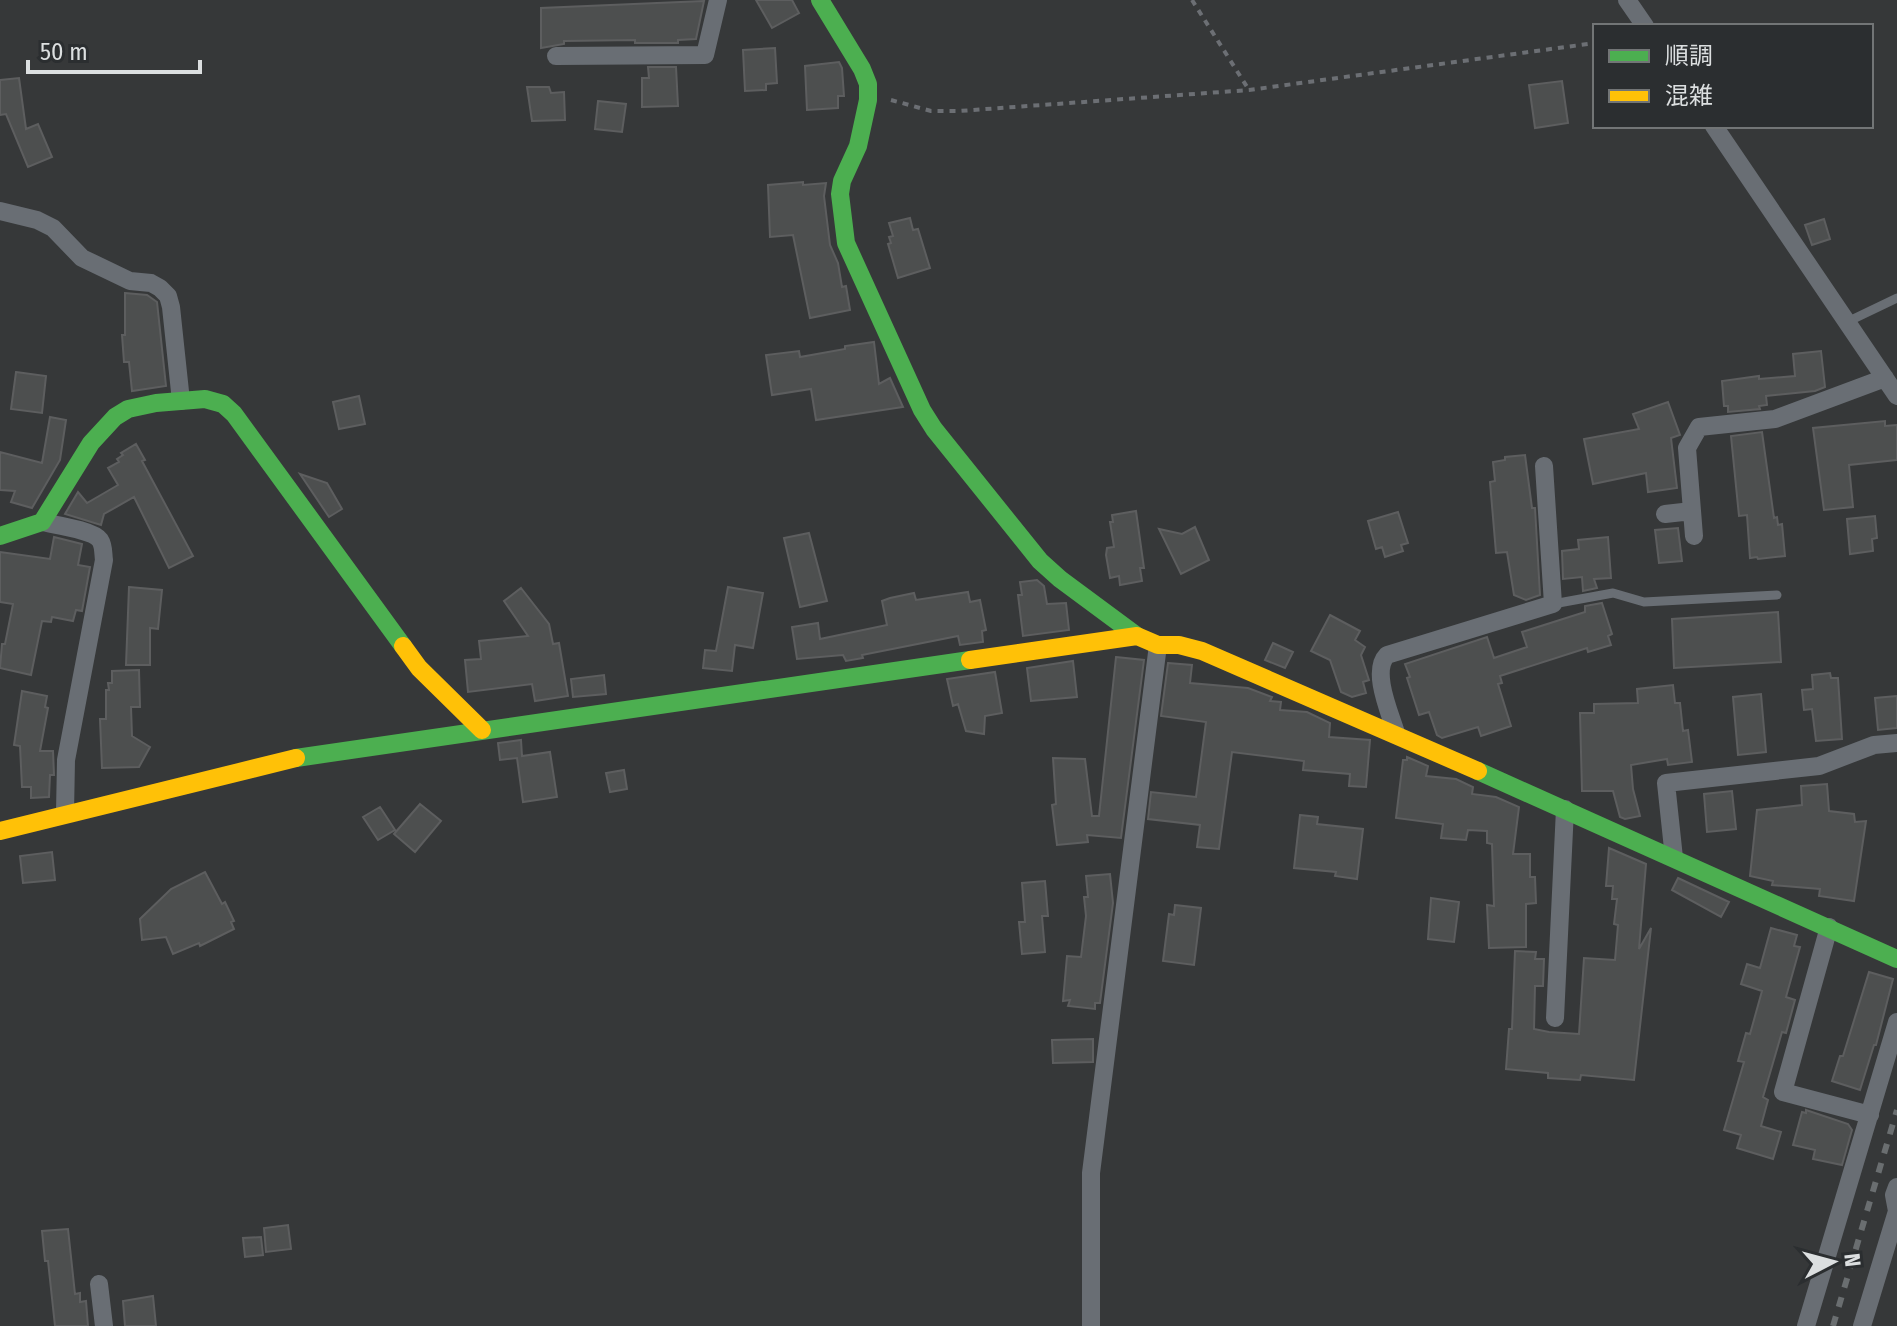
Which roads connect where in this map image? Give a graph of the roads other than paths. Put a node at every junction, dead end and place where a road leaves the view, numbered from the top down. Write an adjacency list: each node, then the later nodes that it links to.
1 (718, 0): 5 (street)
2 (820, 0): 21 (street)
3 (1627, 0): 4 (street)
4 (1644, 24)
5 (556, 56)
6 (1715, 128): 9 (street)
7 (0, 211): 12 (street)
8 (1897, 298): 9 (lane)
9 (1847, 322): 10 (street)
10 (1885, 378): 11 (street); 14 (street)
11 (1897, 396)
12 (181, 401): 16 (street); 23 (street)
13 (1544, 466): 20 (street)
14 (1692, 511): 15 (street); 18 (street)
15 (1665, 514)
16 (42, 522): 17 (street); 27 (street)
17 (0, 536)
18 (1694, 536)
19 (1777, 595): 20 (lane)
20 (1553, 604): 24 (street)
21 (1137, 636): 22 (street); 23 (street)
22 (1158, 645): 24 (street); 38 (street)
23 (482, 730): 27 (street)
24 (1396, 733): 26 (street)
25 (1897, 743): 29 (street)
26 (1565, 809): 29 (street); 32 (street)
27 (65, 813): 28 (street)
28 (0, 831)
29 (1674, 858): 30 (street)
30 (1829, 927): 31 (street); 34 (street)
31 (1897, 959)
32 (1555, 1018)
33 (1897, 1022): 34 (street)
34 (1870, 1115): 39 (street)
35 (1897, 1187): 40 (street)
36 (99, 1284): 37 (street)
37 (104, 1326)
38 (1091, 1326)
39 (1806, 1326)
40 (1862, 1326)

